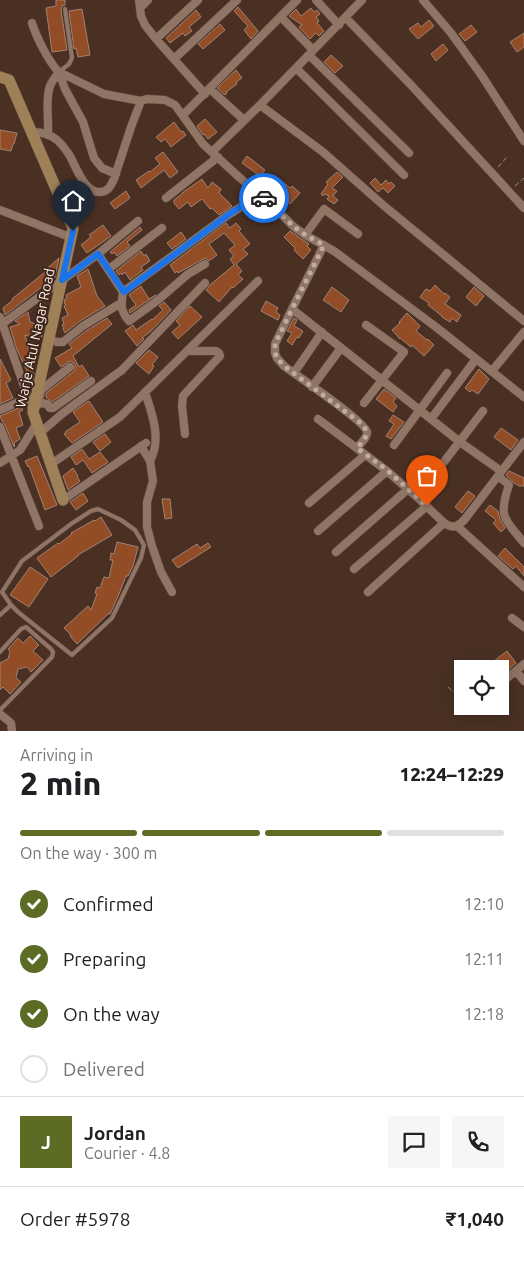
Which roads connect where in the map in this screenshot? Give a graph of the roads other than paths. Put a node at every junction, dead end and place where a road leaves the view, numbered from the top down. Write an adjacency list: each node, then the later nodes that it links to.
1 (148, 0): 8 (street)
2 (198, 0): 14 (street)
3 (237, 0): 16 (street)
4 (297, 0): 10 (street)
5 (316, 0): 13 (street)
6 (362, 0): 11 (street)
7 (423, 0): 27 (street)
8 (139, 4): 14 (street)
9 (65, 8): 18 (lane)
10 (282, 17): 15 (street); 20 (street)
11 (346, 18): 13 (street); 34 (street)
12 (32, 23): 18 (street)
13 (339, 25): 15 (street)
14 (156, 39): 16 (street)
15 (311, 52): 17 (street); 28 (street)
16 (174, 59): 20 (street)
17 (296, 68): 22 (street); 31 (street)
18 (59, 72): 21 (street); 26 (street); 30 (street)
19 (0, 77): 25 (street, Warje Atul Nagar Road)
20 (207, 92): 23 (street); 24 (street)
21 (141, 101): 23 (street); 30 (street)
22 (260, 105): 24 (street); 52 (street)
23 (183, 116): 29 (street)
24 (244, 120): 29 (street)
25 (32, 132): 26 (street); 40 (street, Warje Atul Nagar Road)
26 (48, 135): 30 (street)
27 (524, 142)
28 (409, 152)
29 (215, 154): 32 (street); 33 (street)
30 (116, 174)
31 (404, 174)
32 (260, 194): 39 (street); 48 (street)
33 (166, 198)
34 (524, 208)
35 (0, 210): 40 (street)
36 (138, 221): 42 (street)
37 (162, 228): 44 (street)
38 (358, 234): 39 (street)
39 (305, 235): 41 (street)
40 (72, 236): 45 (street, Warje Atul Nagar Road)
41 (324, 245): 50 (street); 60 (street)
42 (98, 254): 44 (street); 45 (street)
43 (205, 264): 49 (street)
44 (109, 269): 48 (street)
45 (62, 280): 51 (street); 56 (street, Warje Atul Nagar Road)
46 (258, 281): 59 (street)
47 (205, 283): 73 (street)
48 (124, 292): 49 (street)
49 (121, 303): 56 (street)
50 (292, 309): 54 (street); 63 (street)
51 (1, 321): 73 (street)
52 (524, 321)
53 (366, 324): 65 (street)
54 (322, 332): 58 (street); 63 (street)
55 (524, 332): 57 (street)
56 (49, 338): 73 (street, Warje Atul Nagar Road)
57 (521, 341): 62 (street)
58 (341, 348): 65 (street); 67 (street)
59 (188, 350): 68 (street); 78 (street)
60 (476, 359): 62 (street); 76 (street)
61 (70, 367): 73 (street)
62 (492, 371): 69 (street)
63 (294, 373): 67 (street)
64 (447, 373): 72 (street)
65 (382, 380): 70 (street); 72 (street)
66 (92, 381): 73 (street)
67 (312, 386): 82 (street)
68 (145, 392): 85 (street); 87 (street)
69 (524, 397)
70 (364, 403)
71 (0, 410): 73 (street)
72 (420, 410): 76 (street); 81 (street)
73 (35, 412): 84 (street); 87 (street)
74 (483, 412): 79 (street)
75 (318, 419): 82 (street)
76 (431, 419): 79 (street)
77 (0, 427): 84 (street)
78 (186, 434)
79 (460, 442): 89 (street); 91 (street)
80 (524, 442): 89 (street)
81 (394, 445)
82 (357, 448): 83 (street)
83 (365, 454): 88 (street); 93 (street)
84 (11, 456): 86 (street); 96 (street)
85 (150, 461): 92 (street); 103 (street)
86 (0, 463)
87 (51, 464): 92 (street)
88 (387, 470): 90 (street); 98 (street)
89 (499, 473): 97 (street); 99 (street)
90 (408, 489): 91 (street); 100 (street)
91 (417, 497): 94 (street)
92 (63, 500)
93 (309, 502)
94 (427, 506): 95 (street); 101 (street)
95 (444, 523): 97 (street); 104 (street)
96 (38, 526)
97 (457, 526): 102 (street)
98 (318, 531)
99 (524, 542)
100 (336, 552)
101 (354, 569)
102 (524, 587)
103 (172, 592)
104 (368, 592)
105 (11, 605): 105 (lane); 106 (lane)
106 (0, 616)
107 (512, 618): 108 (street)
108 (524, 627)
109 (0, 652): 114 (lane)
110 (524, 664): 111 (street)
111 (516, 671): 112 (street); 113 (street)
112 (509, 677)
113 (524, 681)
114 (0, 712): 115 (street)
115 (12, 731)

